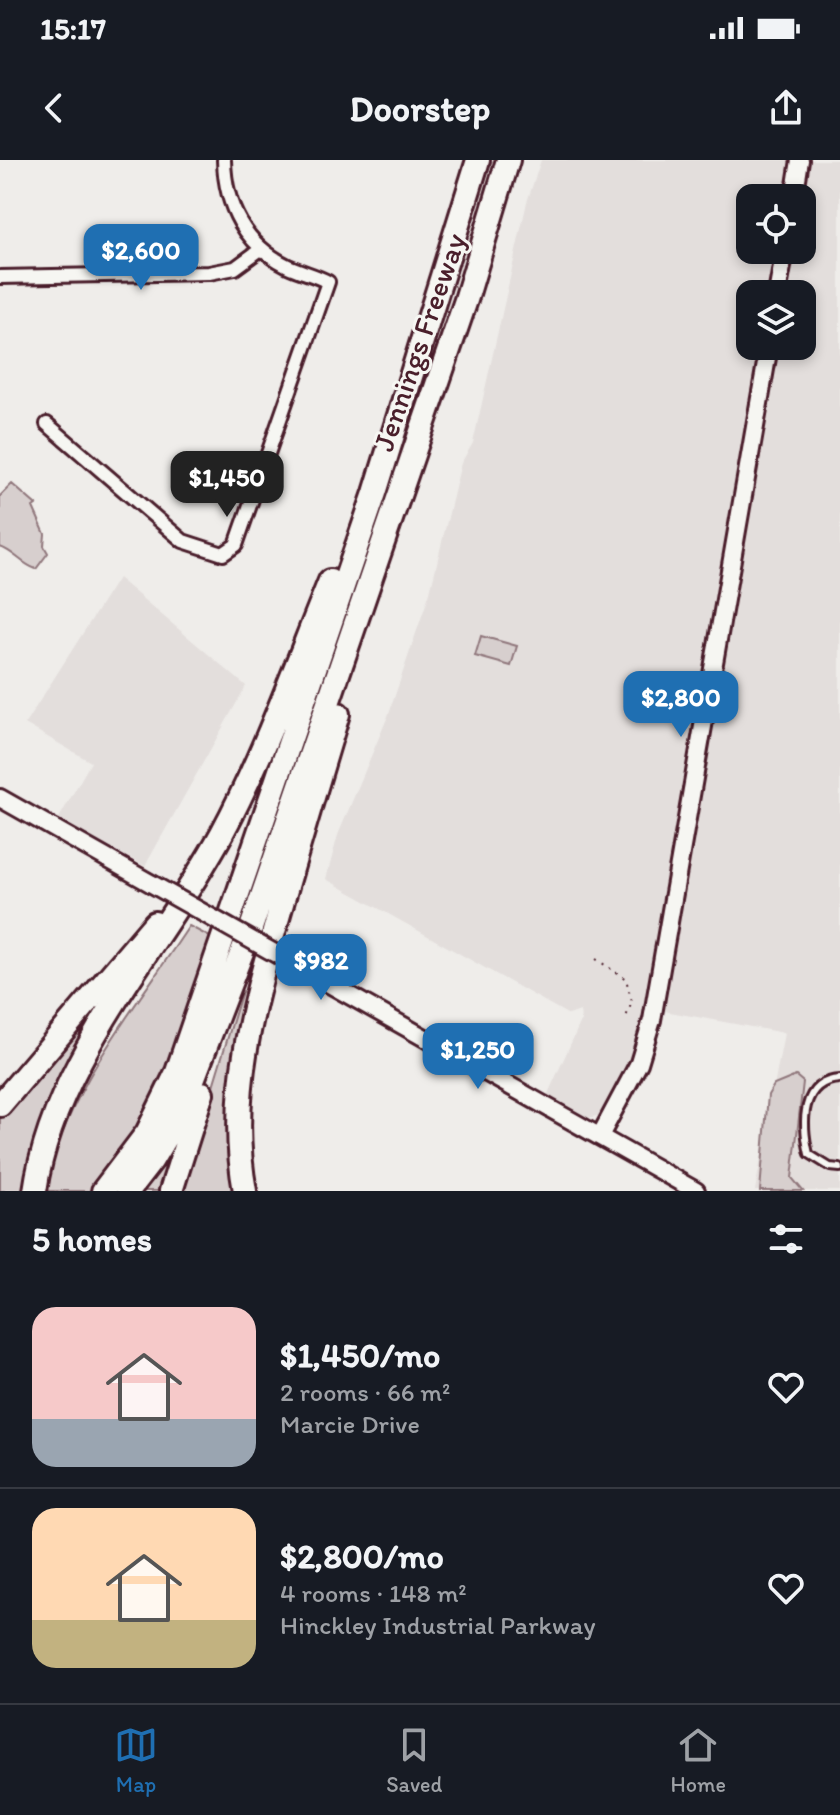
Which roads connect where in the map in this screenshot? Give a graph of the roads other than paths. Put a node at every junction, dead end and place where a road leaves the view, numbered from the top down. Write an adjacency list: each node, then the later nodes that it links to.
1 (224, 160): 6 (street)
2 (478, 160): 9 (highway, Jennings Freeway)
3 (508, 160): 11 (highway, Jennings Freeway)
4 (800, 160): 5 (street)
5 (796, 184)
6 (261, 249): 7 (street); 10 (street)
7 (0, 277)
8 (767, 360): 17 (street)
9 (400, 410): 12 (highway); 20 (highway)
10 (47, 424)
11 (384, 543): 14 (highway); 23 (highway)
12 (252, 766): 16 (highway); 19 (highway)
13 (0, 798): 17 (street, bridge)
14 (250, 931): 21 (highway); 22 (highway)
15 (840, 1079): 18 (lane)
16 (0, 1105)
17 (600, 1136): 24 (street)
18 (840, 1168)
19 (35, 1191)
20 (103, 1191)
21 (128, 1191)
22 (171, 1191)
23 (245, 1191)
24 (696, 1191)

